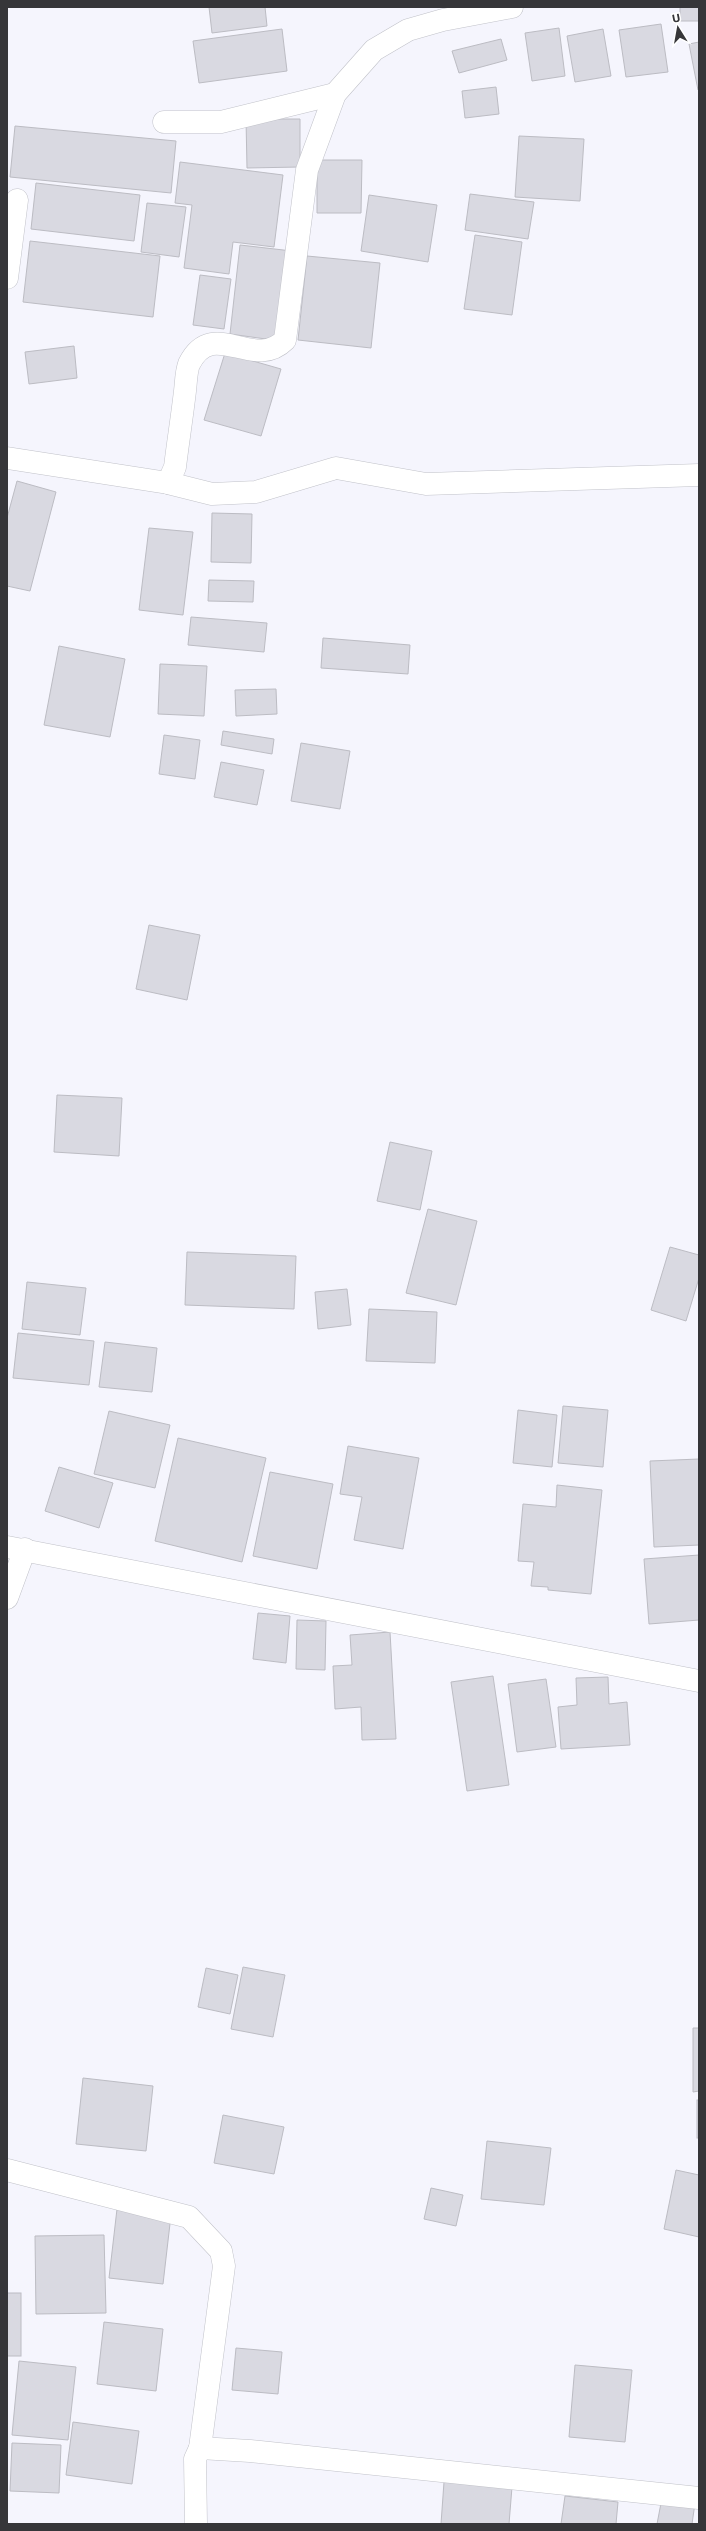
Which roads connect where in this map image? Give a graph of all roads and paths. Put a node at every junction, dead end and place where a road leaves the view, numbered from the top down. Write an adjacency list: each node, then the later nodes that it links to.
1 (512, 7): 2 (street)
2 (334, 94): 3 (street); 8 (street)
3 (164, 122)
4 (17, 200): 5 (street)
5 (7, 278)
6 (7, 458): 8 (street)
7 (699, 475): 8 (street)
8 (168, 483)
9 (16, 1548): 10 (street); 11 (street)
10 (7, 1598)
11 (699, 1681)
12 (7, 2170): 13 (street)
13 (200, 2448): 14 (street); 15 (street)
14 (699, 2498)
15 (196, 2524)

